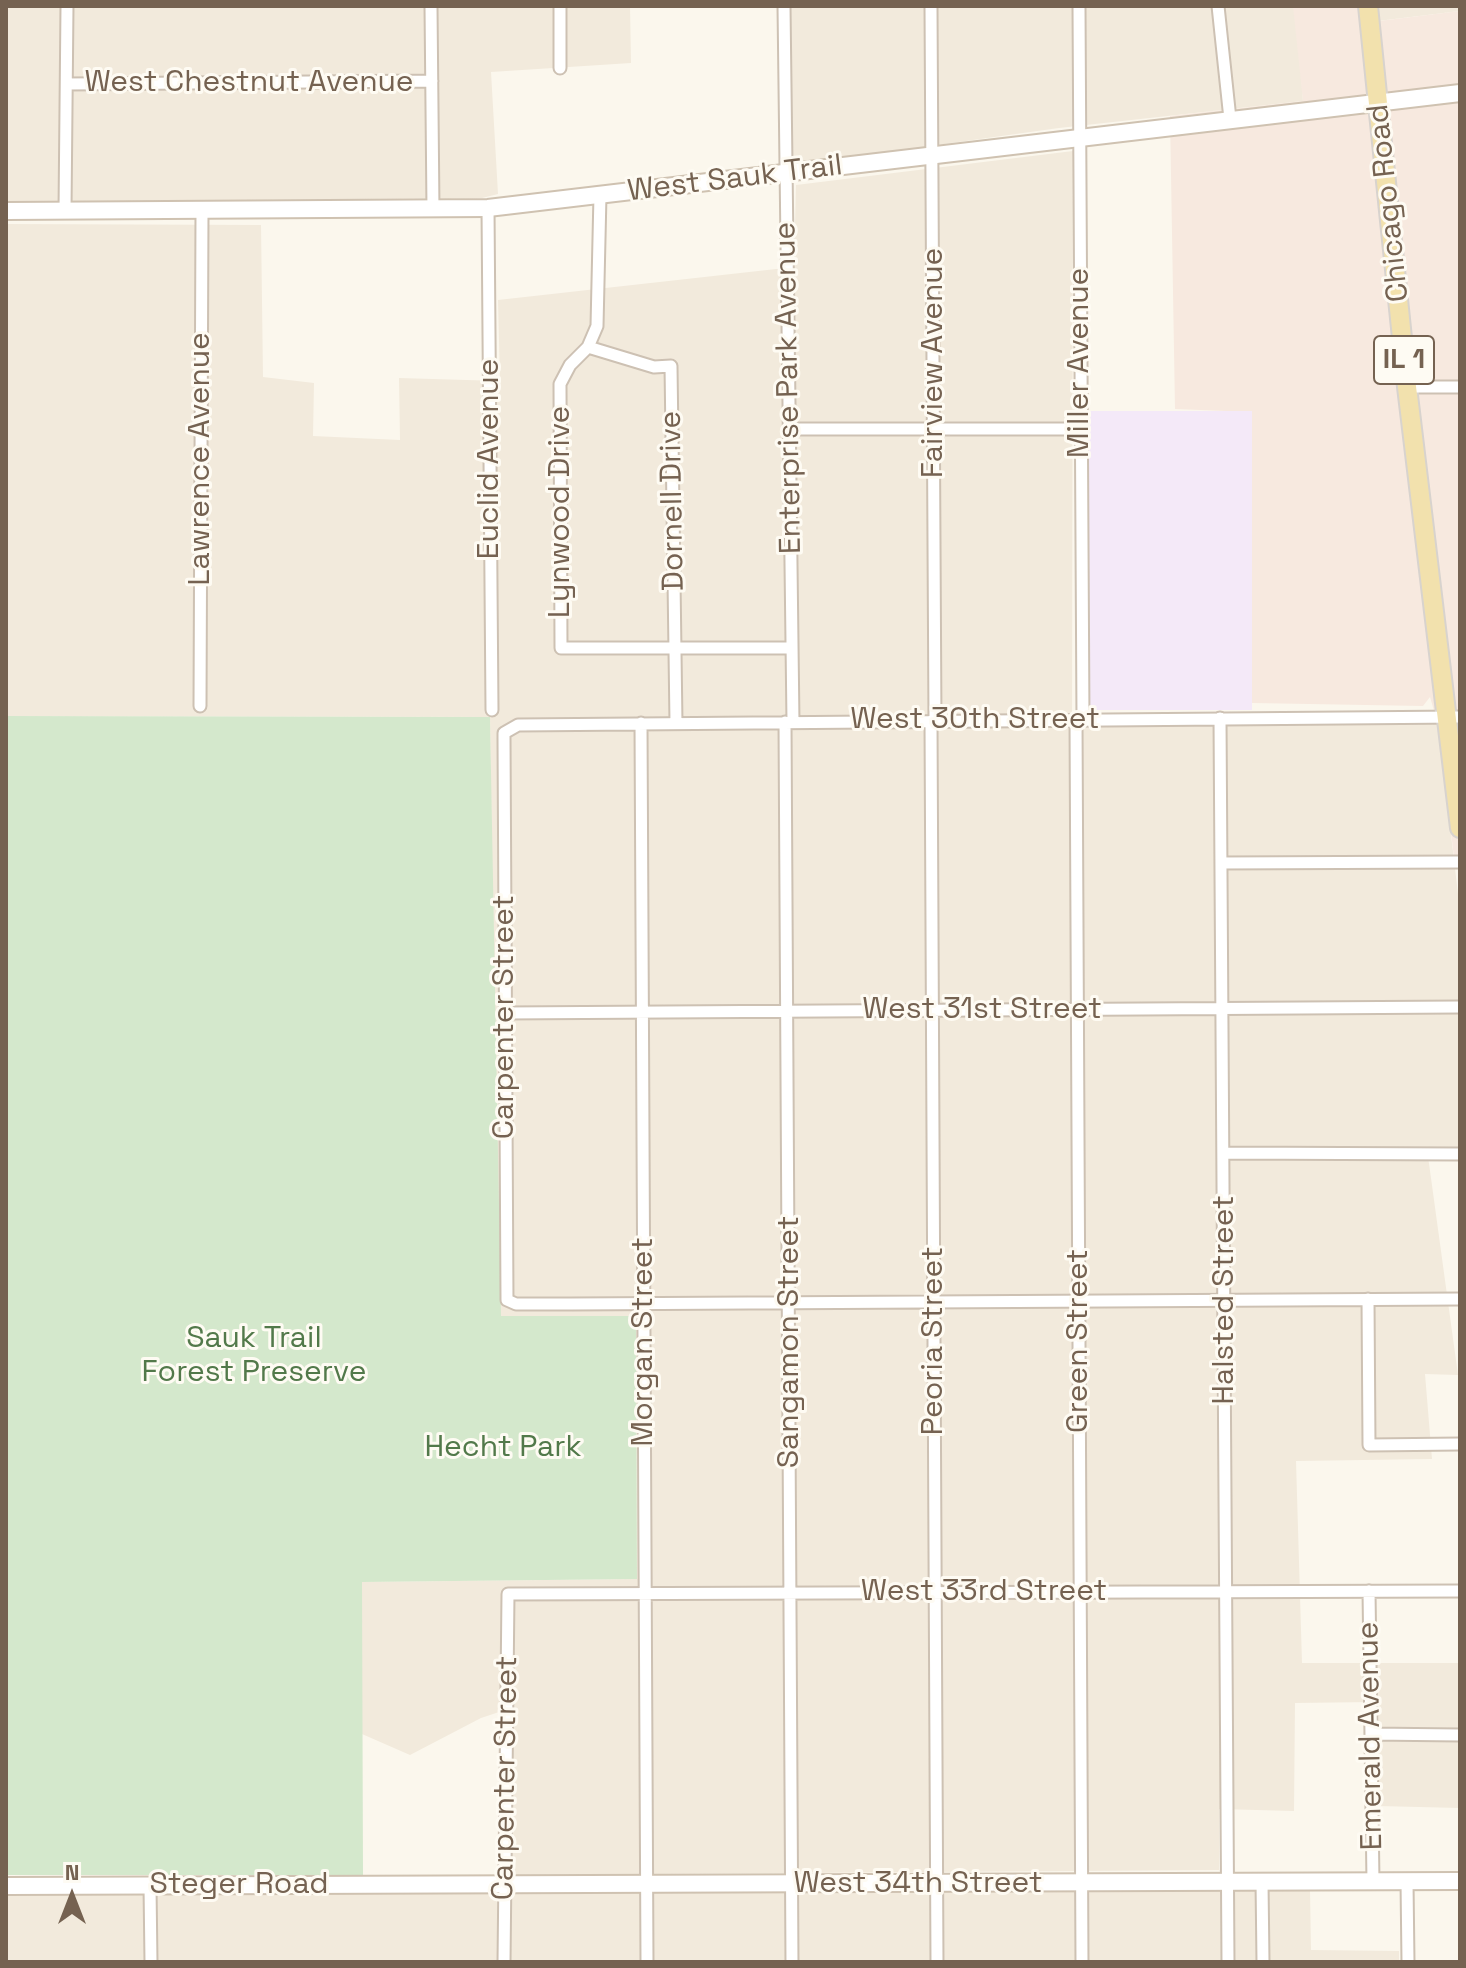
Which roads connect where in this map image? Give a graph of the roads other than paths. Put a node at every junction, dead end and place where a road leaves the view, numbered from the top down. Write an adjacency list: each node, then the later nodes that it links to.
1 (67, 6): 11 (street)
2 (431, 6): 10 (street)
3 (560, 6): 9 (street)
4 (784, 6): 17 (street, Enterprise Park Avenue)
5 (931, 6): 16 (street, Fairview Avenue)
6 (1079, 6): 15 (street, Miller Avenue)
7 (1218, 6): 14 (street)
8 (1368, 6): 13 (main road, Chicago Road / IL 1)
9 (560, 68)
10 (432, 81): 11 (street, West Chestnut Avenue); 21 (street)
11 (67, 84): 20 (street)
12 (1460, 93): 13 (main road, West Sauk Trail)
13 (1379, 101): 14 (main road, West Sauk Trail); 25 (main road, Chicago Road / IL 1)
14 (1230, 119): 15 (main road, West Sauk Trail)
15 (1079, 139): 16 (main road, West Sauk Trail); 29 (street, Miller Avenue)
16 (932, 156): 17 (main road, West Sauk Trail); 28 (street, Fairview Avenue)
17 (785, 171): 18 (main road, West Sauk Trail); 27 (street, Enterprise Park Avenue)
18 (600, 195): 19 (main road, West Sauk Trail); 24 (street, Lynwood Drive)
19 (488, 208): 21 (main road, West Sauk Trail); 33 (street, Euclid Avenue)
20 (65, 210): 22 (main road, West Sauk Trail); 23 (main road, West Sauk Trail)
21 (433, 210): 23 (main road, West Sauk Trail)
22 (6, 211)
23 (202, 212): 32 (street, Lawrence Avenue)
24 (588, 347): 30 (street, Dornell Drive); 30 (street, Lynwood Drive)
25 (1407, 387): 26 (street); 34 (main road, Chicago Road / IL 1)
26 (1460, 387)
27 (790, 429): 28 (street); 31 (street, Enterprise Park Avenue)
28 (935, 429): 29 (street); 37 (street, Fairview Avenue)
29 (1080, 429): 36 (street, Miller Avenue)
30 (675, 648): 31 (street); 40 (street, Dornell Drive)
31 (792, 648): 38 (street, Enterprise Park Avenue)
32 (200, 706)
33 (492, 710)
34 (1454, 717): 35 (street, West 30th Street); 42 (main road, Chicago Road / IL 1)
35 (1220, 718): 36 (street, West 30th Street); 44 (street, Halsted Street)
36 (1080, 720): 37 (street, West 30th Street); 48 (street, Green Street)
37 (933, 721): 38 (street, West 30th Street); 47 (street, Peoria Street)
38 (789, 722): 40 (street, West 30th Street); 49 (street, Sangamon Street)
39 (641, 723): 40 (street, West 30th Street); 41 (street, West 30th Street); 50 (street, Morgan Street)
40 (676, 723)
41 (504, 733): 51 (street, Carpenter Street)
42 (1460, 828)
43 (1460, 862): 44 (street)
44 (1221, 863): 46 (street, Halsted Street)
45 (1460, 1007): 46 (street, West 31st Street)
46 (1222, 1008): 48 (street, West 31st Street); 52 (street, Halsted Street)
47 (931, 1010): 48 (street, West 31st Street); 49 (street, West 31st Street); 58 (street, Peoria Street)
48 (1076, 1010): 57 (street, Green Street)
49 (787, 1011): 50 (street, West 31st Street); 59 (street, Sangamon Street)
50 (643, 1012): 51 (street, West 31st Street); 60 (street, Morgan Street)
51 (505, 1013): 60 (street, Carpenter Street)
52 (1224, 1153): 53 (street); 56 (street, Halsted Street)
53 (1460, 1154)
54 (1368, 1299): 55 (street); 56 (street); 61 (street)
55 (1460, 1299)
56 (1225, 1300): 57 (street); 63 (street, Halsted Street)
57 (1079, 1301): 58 (street); 62 (street, Green Street)
58 (934, 1302): 59 (street); 66 (street, Peoria Street)
59 (791, 1303): 60 (street); 67 (street, Sangamon Street)
60 (644, 1304): 69 (street, Morgan Street)
61 (1460, 1444)
62 (1080, 1591): 63 (street, West 33rd Street); 66 (street, West 33rd Street); 77 (street, Green Street)
63 (1227, 1591): 64 (street, West 33rd Street); 73 (street, Halsted Street)
64 (1369, 1591): 65 (street, West 33rd Street); 70 (street, Emerald Avenue)
65 (1460, 1591)
66 (935, 1592): 67 (street, West 33rd Street); 79 (street, Peoria Street)
67 (791, 1593): 69 (street, West 33rd Street); 78 (street, Sangamon Street)
68 (508, 1594): 69 (street, West 33rd Street); 84 (street, Carpenter Street)
69 (644, 1595): 81 (street, Morgan Street)
70 (1371, 1734): 71 (street); 75 (street, Emerald Avenue)
71 (1460, 1735)
72 (1460, 1881): 76 (main road, West 34th Street)
73 (1227, 1882): 74 (main road, West 34th Street); 77 (main road, West 34th Street); 91 (street, Halsted Street)
74 (1262, 1882): 75 (main road, West 34th Street); 92 (street)
75 (1373, 1882): 76 (main road, West 34th Street)
76 (1407, 1882): 93 (street, Emerald Avenue)
77 (1082, 1883): 79 (main road, West 34th Street); 90 (street, Green Street)
78 (791, 1884): 79 (main road, West 34th Street); 81 (main road, West 34th Street); 88 (street, Sangamon Street)
79 (936, 1884): 89 (street, Peoria Street)
80 (376, 1885): 83 (main road, Steger Road); 84 (main road, West 34th Street)
81 (646, 1885): 84 (main road, West 34th Street); 87 (street, Morgan Street)
82 (6, 1886): 83 (main road, Steger Road)
83 (150, 1886): 85 (street)
84 (505, 1886): 86 (street, Carpenter Street)
85 (151, 1962)
86 (504, 1962)
87 (647, 1962)
88 (792, 1962)
89 (937, 1962)
90 (1082, 1962)
91 (1228, 1962)
92 (1263, 1962)
93 (1408, 1962)

